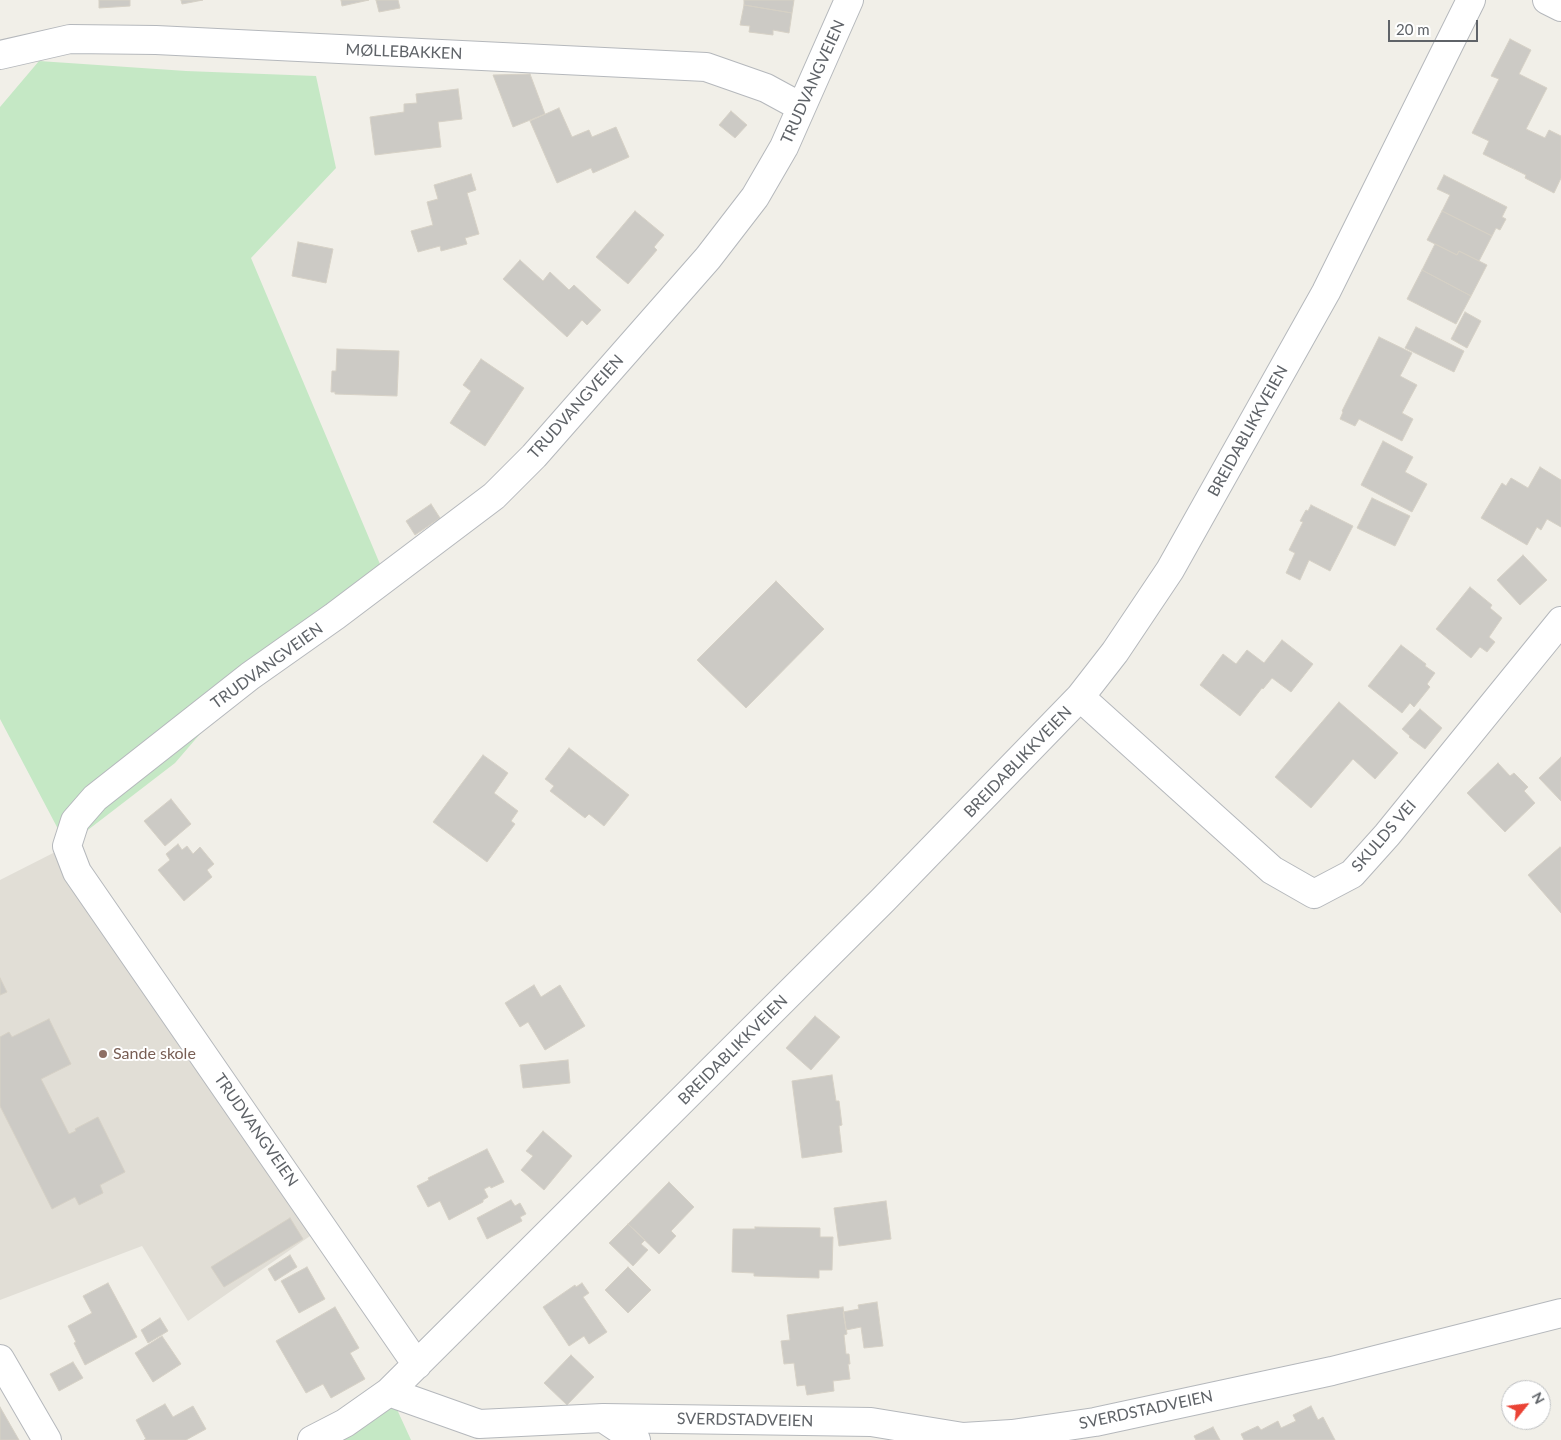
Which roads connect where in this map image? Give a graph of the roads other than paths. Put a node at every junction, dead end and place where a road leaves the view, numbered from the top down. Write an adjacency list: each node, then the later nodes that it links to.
1 (849, 0): 6 (street, TRUDVANGVEIEN)
2 (1471, 0): 8 (street, BREIDABLIKKVEIEN)
3 (1547, 0): 4 (street)
4 (1561, 7)
5 (0, 55): 6 (street, MØLLEBAKKEN)
6 (801, 107): 11 (street, TRUDVANGVEIEN)
7 (1561, 621): 8 (street, SKULDS VEI)
8 (1080, 697): 11 (street, BREIDABLIKKVEIEN)
9 (1561, 1313): 13 (street, SVERDSTADVEIEN)
10 (0, 1359): 14 (street)
11 (417, 1365): 12 (street, BREIDABLIKKVEIEN)
12 (389, 1392): 13 (street, SVERDSTADVEIEN); 15 (street)
13 (603, 1418): 16 (street)
14 (47, 1440)
15 (312, 1440)
16 (636, 1440)

